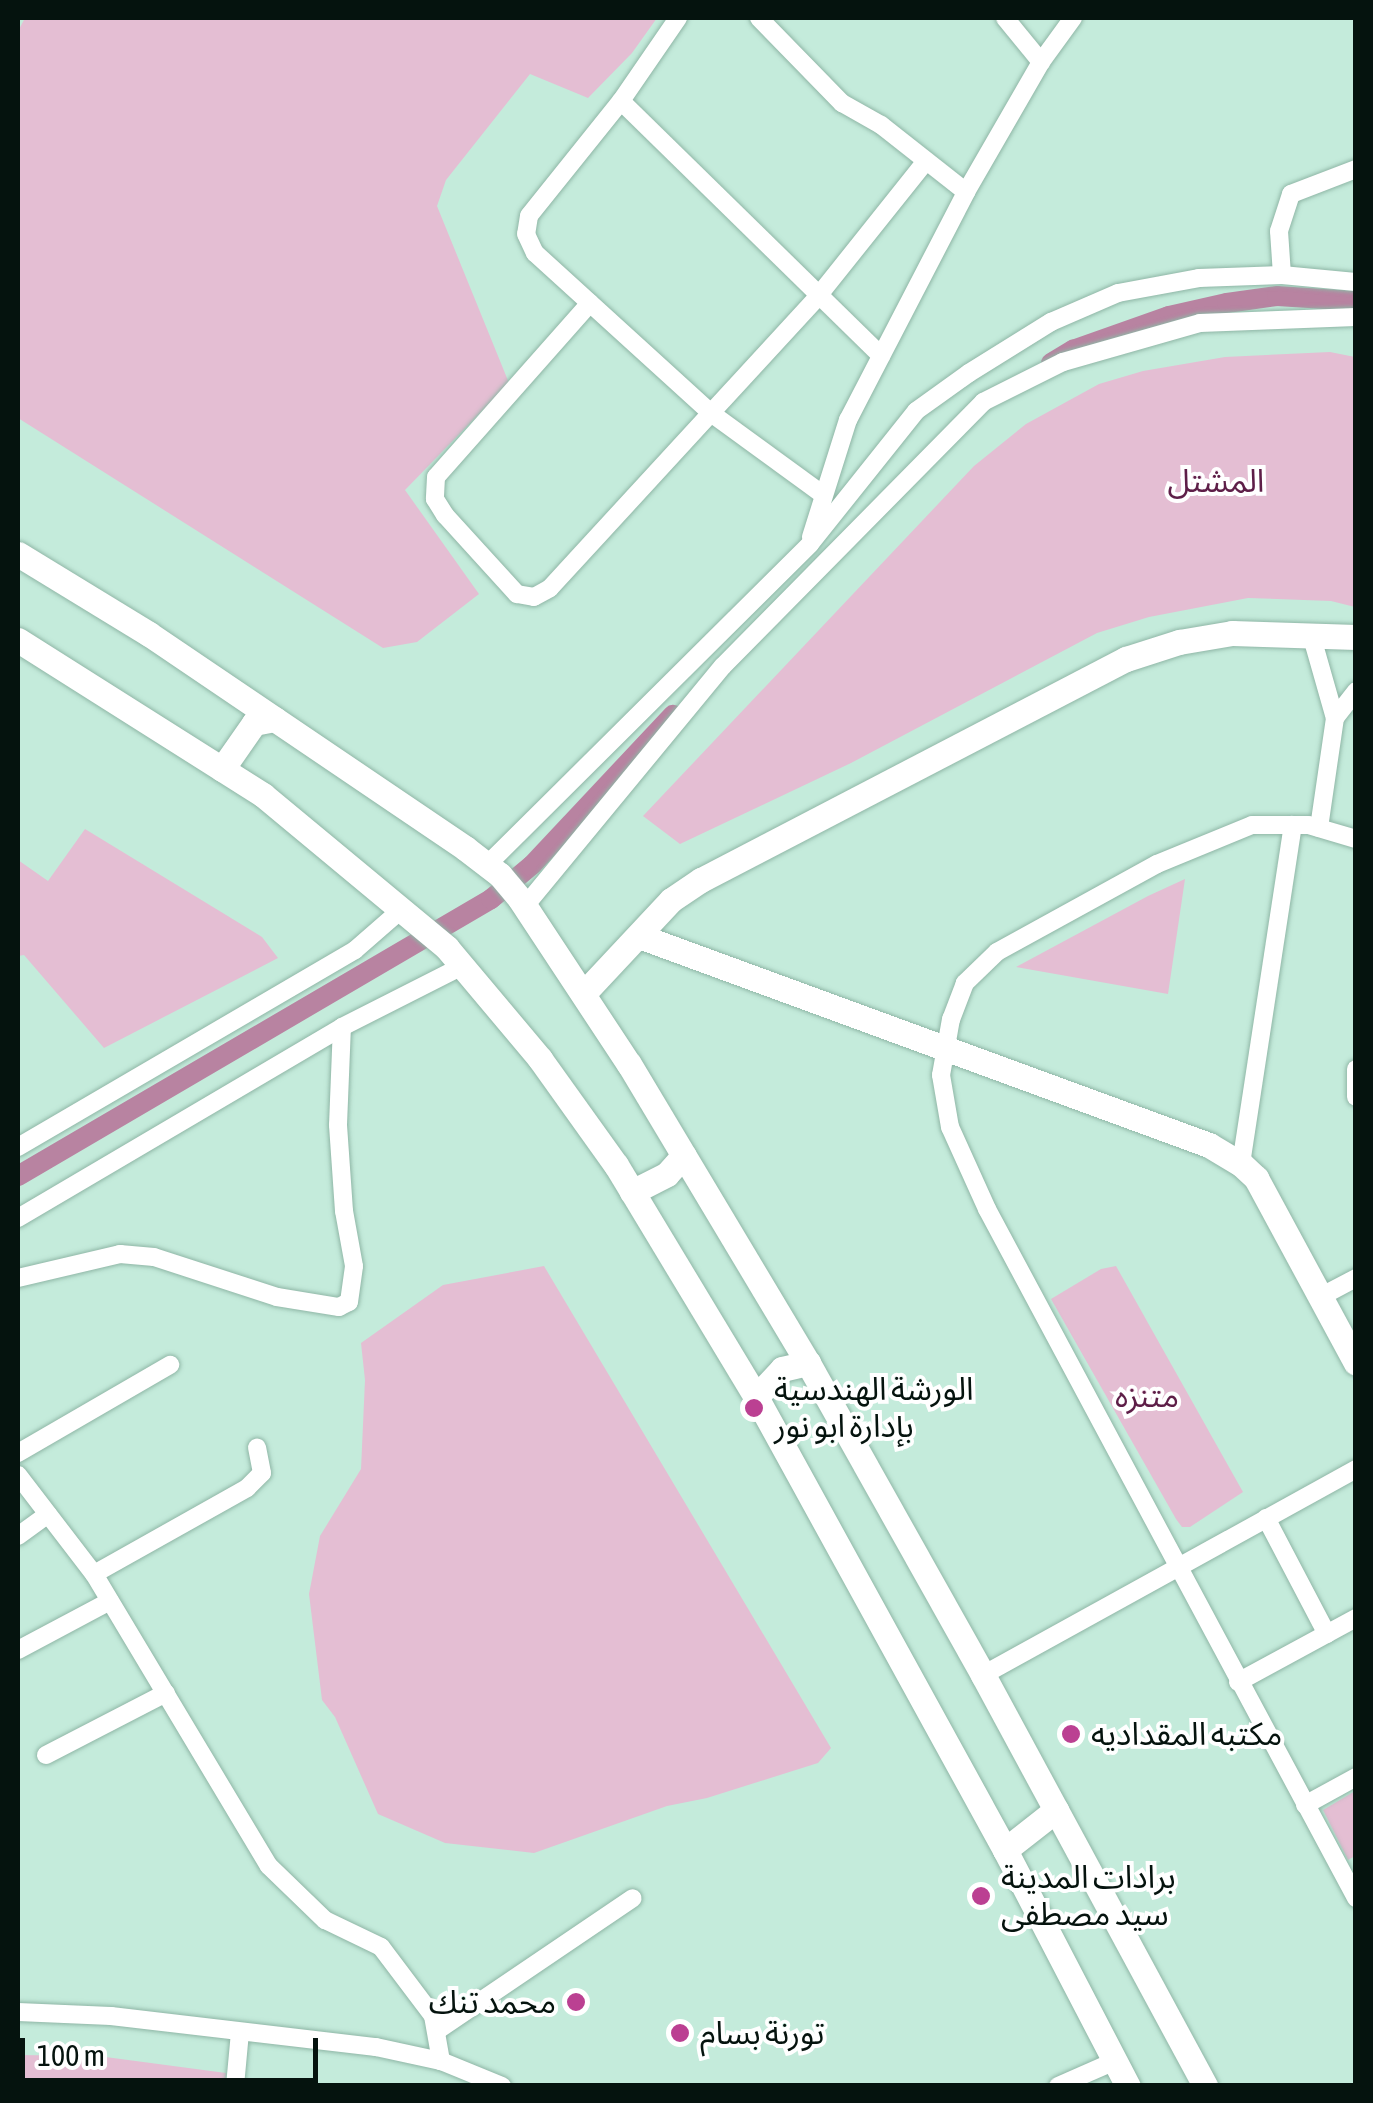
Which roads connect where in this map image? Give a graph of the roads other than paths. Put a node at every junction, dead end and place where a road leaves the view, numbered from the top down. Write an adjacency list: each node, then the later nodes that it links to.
1 (678, 18): 6 (street)
2 (758, 18): 7 (street)
3 (1005, 18): 5 (street)
4 (1072, 18): 5 (street)
5 (1041, 62): 9 (street)
6 (620, 100): 12 (street); 13 (street)
7 (926, 161): 9 (street); 12 (street)
8 (1356, 169): 10 (street)
9 (966, 192): 15 (street)
10 (1282, 275): 11 (street); 18 (street)
11 (1356, 282)
12 (818, 295): 15 (street); 16 (street)
13 (590, 303): 16 (street); 16 (street)
14 (1356, 317): 31 (street)
15 (881, 356): 17 (street)
16 (711, 413): 17 (street)
17 (822, 494): 18 (street)
18 (810, 544): 30 (street)
19 (18, 554): 25 (main road)
20 (1311, 634): 21 (main road); 24 (street); 33 (main road)
21 (1356, 637)
22 (18, 640): 26 (main road)
23 (1356, 691): 24 (street)
24 (1335, 718): 28 (street)
25 (274, 719): 26 (main road); 30 (main road)
26 (222, 769): 32 (main road)
27 (1294, 825): 28 (street); 37 (street); 42 (street)
28 (1319, 828): 29 (street)
29 (1356, 839)
30 (494, 870): 31 (main road)
31 (523, 903): 35 (main road)
32 (411, 917): 34 (main road); 40 (street)
33 (640, 936): 35 (main road); 37 (main road)
34 (454, 957): 36 (street); 43 (main road)
35 (584, 993): 41 (main road)
36 (342, 1027): 44 (street); 45 (street)
37 (944, 1050): 42 (main road); 59 (street)
38 (1356, 1069): 39 (street)
39 (1356, 1097)
40 (18, 1146)
41 (684, 1155): 43 (main road); 48 (main road)
42 (1241, 1164): 47 (main road)
43 (632, 1192): 51 (main road)
44 (18, 1218)
45 (18, 1278)
46 (1356, 1278): 47 (street)
47 (1320, 1296): 49 (main road)
48 (808, 1363): 51 (main road); 65 (main road)
49 (1356, 1363)
50 (170, 1365): 53 (street)
51 (756, 1397): 72 (main road)
52 (258, 1447): 60 (street)
53 (18, 1452)
54 (1356, 1469): 57 (street)
55 (18, 1474): 56 (street)
56 (48, 1514): 58 (street); 60 (street)
57 (1266, 1518): 59 (street); 63 (street)
58 (18, 1536)
59 (1176, 1568): 65 (street); 66 (street)
60 (94, 1574): 61 (street)
61 (110, 1601): 64 (street); 67 (street)
62 (1356, 1618): 63 (street)
63 (1327, 1634): 66 (street)
64 (18, 1650)
65 (983, 1675): 71 (main road)
66 (1238, 1682): 70 (street)
67 (166, 1694): 68 (street); 77 (street)
68 (46, 1755)
69 (1356, 1777): 70 (street)
70 (1305, 1805): 73 (street)
71 (1056, 1810): 72 (main road); 85 (main road)
72 (1005, 1850): 80 (main road)
73 (1349, 1872): 75 (street)
74 (633, 1898): 77 (street)
75 (1356, 1898)
76 (18, 2012): 78 (street)
77 (438, 2030): 79 (street)
78 (240, 2032): 79 (street); 81 (street)
79 (441, 2061): 82 (street)
80 (1116, 2061): 83 (street); 84 (main road)
81 (234, 2086)
82 (502, 2086)
83 (1058, 2086)
84 (1128, 2086)
85 (1204, 2086)

